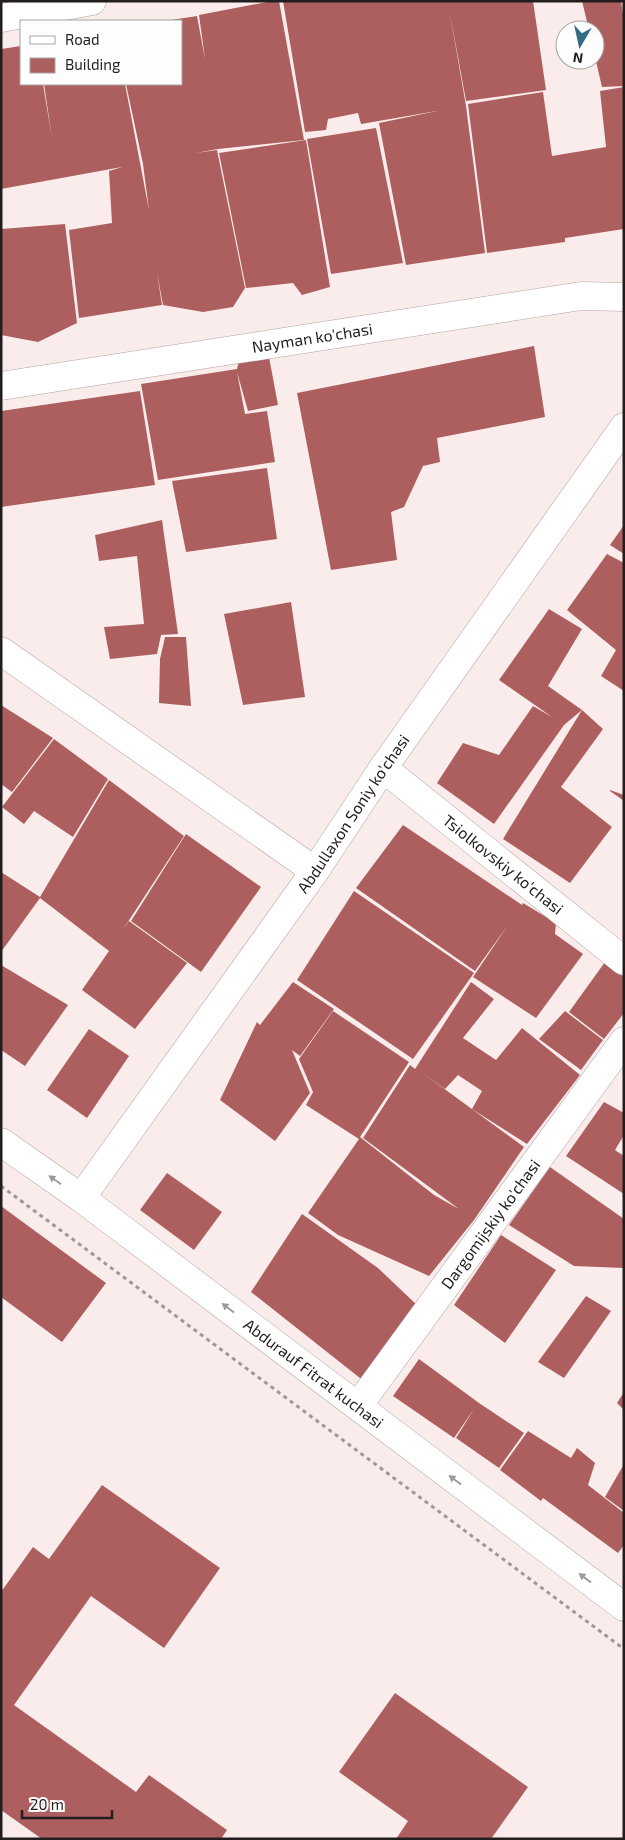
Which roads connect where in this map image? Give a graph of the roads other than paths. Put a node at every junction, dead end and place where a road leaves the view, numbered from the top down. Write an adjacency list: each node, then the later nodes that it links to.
1 (92, 1): 2 (street)
2 (1, 18)
3 (624, 297): 4 (street, Nayman ko'chasi)
4 (1, 386)
5 (624, 427): 7 (street, Abdullaxon Soniy ko'chasi)
6 (1, 650): 8 (street)
7 (383, 768): 8 (street, Abdullaxon Soniy ko'chasi); 9 (street, Tsiolkovskiy ko'chasi)
8 (315, 871): 12 (street, Abdullaxon Soniy ko'chasi)
9 (624, 961)
10 (624, 1041): 13 (street, Dargomijskiy ko'chasi)
11 (1, 1142): 12 (street, Abdurauf Fitrat kuchasi, one-way to 11)
12 (81, 1198): 13 (street, Abdurauf Fitrat kuchasi, one-way to 12)
13 (358, 1406): 14 (street, Abdurauf Fitrat kuchasi, one-way to 13)
14 (623, 1603)

